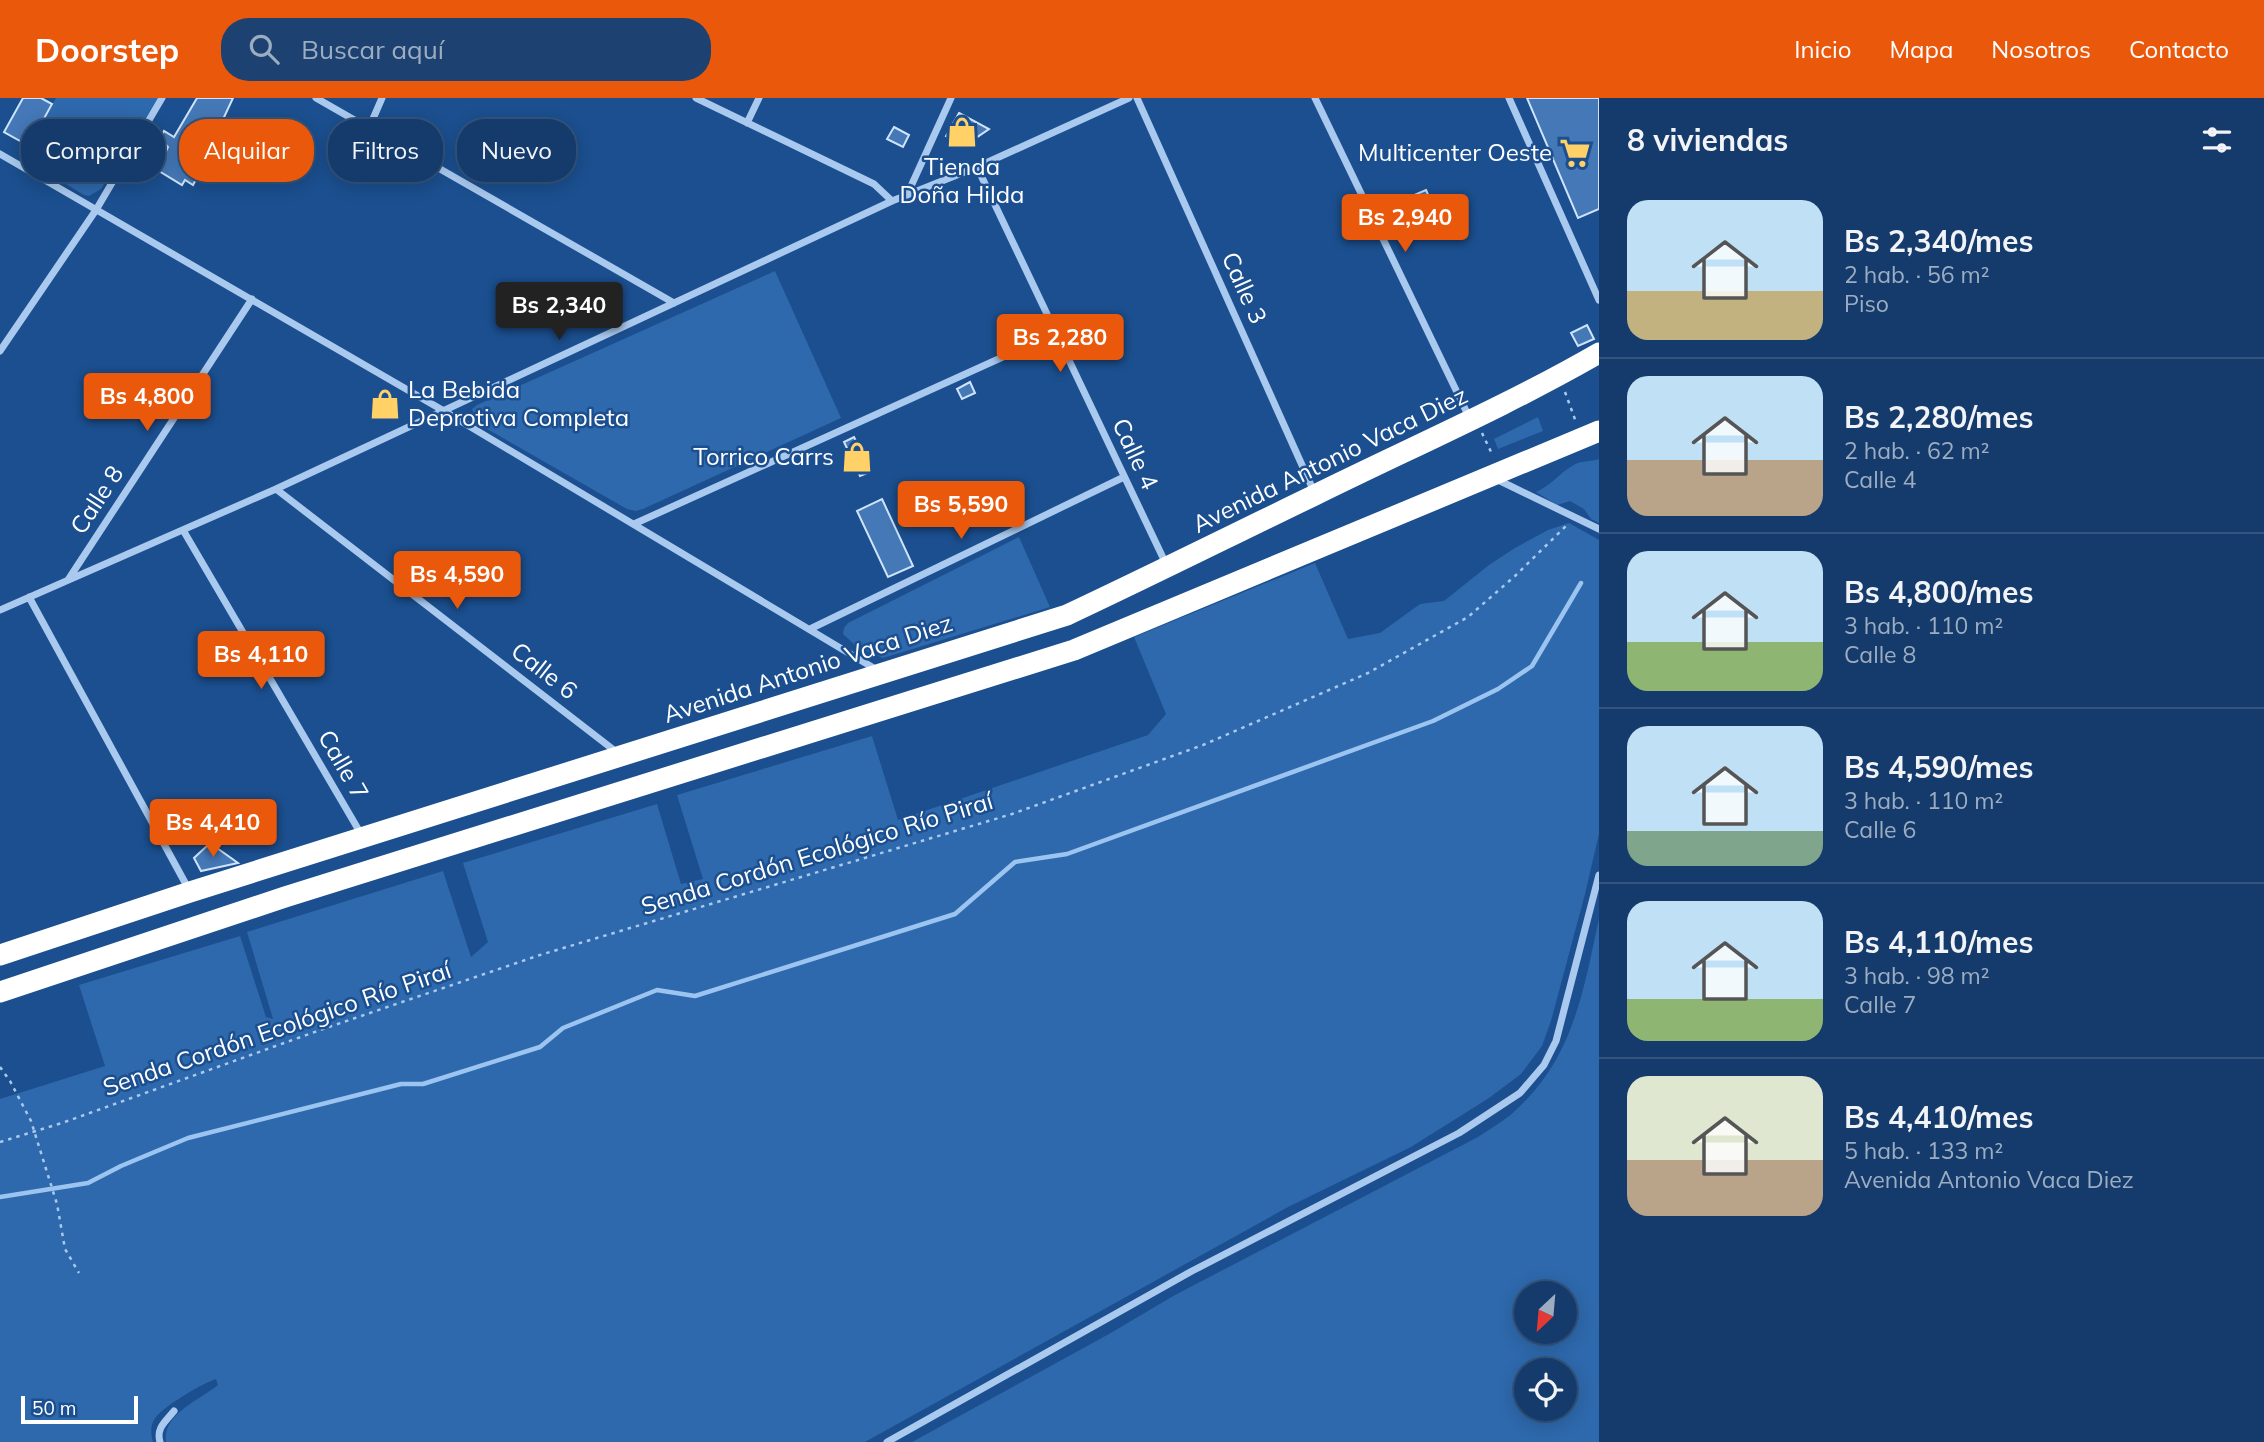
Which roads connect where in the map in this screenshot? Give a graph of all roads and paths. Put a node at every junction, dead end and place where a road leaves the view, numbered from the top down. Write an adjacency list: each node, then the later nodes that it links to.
1 (162, 98): 19 (street)
2 (316, 98): 11 (street)
3 (382, 98): 12 (street)
4 (696, 98): 13 (street)
5 (759, 98): 13 (street)
6 (951, 98): 17 (street)
7 (1129, 98): 15 (street)
8 (1137, 98): 33 (street, Calle 3)
9 (1315, 98): 28 (street)
10 (1509, 98): 21 (street)
11 (353, 119)
12 (373, 119)
13 (747, 123): 18 (street)
14 (0, 154): 19 (street)
15 (976, 167): 17 (street); 23 (street, Calle 4)
16 (443, 170): 22 (street)
17 (906, 196): 18 (street)
18 (892, 201): 22 (street)
19 (96, 210): 20 (street); 24 (street)
20 (252, 299): 27 (street); 39 (street, Calle 8)
21 (1599, 300)
22 (674, 303): 27 (street)
23 (1056, 333): 31 (street, Calle 4); 35 (street)
24 (0, 351)
25 (1599, 353): 26 (highway, Avenida Antonio Vaca Diez)
26 (1558, 376): 28 (highway, Avenida Antonio Vaca Diez); 29 (path)
27 (444, 411): 32 (street); 35 (street)
28 (1473, 420): 30 (path); 33 (highway, Avenida Antonio Vaca Diez)
29 (1591, 435): 30 (highway)
30 (1495, 474): 34 (street); 48 (highway)
31 (1125, 477): 38 (street, Calle 4); 42 (street)
32 (276, 489): 37 (street); 44 (street, Calle 6)
33 (1315, 494): 38 (highway, Avenida Antonio Vaca Diez)
34 (1576, 517): 36 (street); 52 (path, Senda Cordón Ecológico Río Piraí)
35 (634, 524): 42 (street)
36 (1599, 528)
37 (183, 530): 39 (street); 45 (street, Calle 7)
38 (1168, 568): 43 (highway, Avenida Antonio Vaca Diez)
39 (66, 582): 40 (street)
40 (29, 597): 41 (street); 47 (street)
41 (0, 610)
42 (810, 629): 43 (street)
43 (881, 672): 44 (highway, Avenida Antonio Vaca Diez)
44 (622, 756): 45 (highway, Avenida Antonio Vaca Diez)
45 (363, 838): 47 (highway, Avenida Antonio Vaca Diez); 48 (highway)
46 (1599, 875): 57 (street)
47 (190, 892): 49 (highway, Avenida Antonio Vaca Diez)
48 (285, 897): 50 (highway)
49 (0, 955)
50 (0, 992)
51 (0, 1067): 52 (path)
52 (34, 1132): 53 (path, Senda Cordón Ecológico Río Piraí); 54 (path)
53 (0, 1142)
54 (79, 1273)
55 (174, 1411): 56 (street)
56 (160, 1442)
57 (887, 1442)

